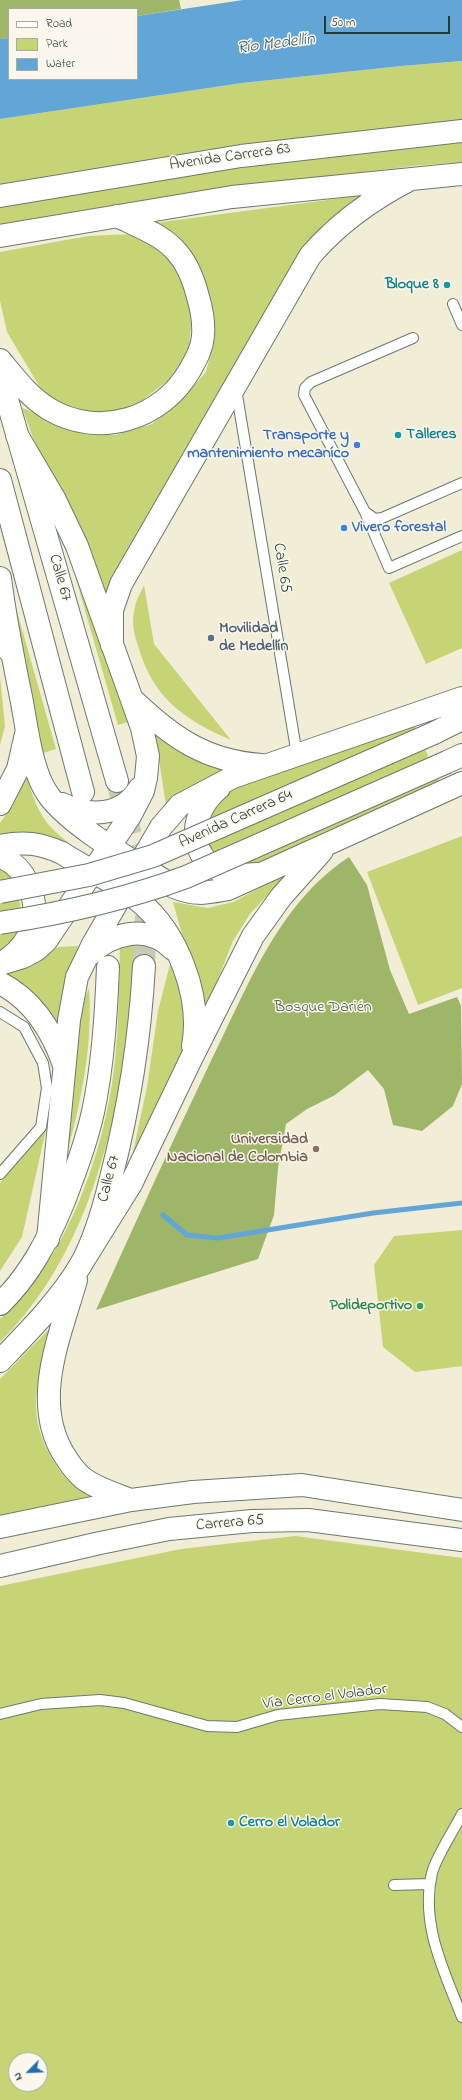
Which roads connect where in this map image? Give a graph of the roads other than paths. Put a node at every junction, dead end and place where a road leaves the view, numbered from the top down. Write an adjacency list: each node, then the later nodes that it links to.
1 (462, 131): 4 (main road, Avenida Carrera 63)
2 (462, 174): 3 (main road)
3 (411, 179): 5 (main road); 12 (main road)
4 (0, 196)
5 (117, 216): 6 (main road); 10 (main road)
6 (0, 236)
7 (453, 304): 8 (lane)
8 (462, 325)
9 (413, 338): 16 (lane)
10 (0, 360)
11 (0, 375): 13 (main road, Calle 67)
12 (235, 386): 19 (main road); 25 (lane, Calle 65)
13 (17, 435): 19 (main road); 30 (main road, Calle 67)
14 (0, 480): 32 (main road, Calle 67)
15 (462, 483): 16 (lane)
16 (365, 512): 17 (lane)
17 (462, 536)
18 (0, 578): 20 (main road)
19 (112, 646): 22 (main road)
20 (6, 648): 24 (main road)
21 (462, 698): 25 (main road)
22 (131, 699): 27 (main road); 29 (main road)
23 (462, 720): 43 (main road, Avenida Carrera 64, bridge)
24 (27, 727): 33 (main road); 34 (main road)
25 (297, 755): 27 (main road)
26 (454, 759): 44 (main road, Avenida Carrera 64, bridge)
27 (268, 765): 28 (main road)
28 (233, 777): 39 (main road); 41 (main road)
29 (146, 778): 33 (main road); 37 (main road)
30 (117, 781)
31 (462, 783): 35 (main road)
32 (83, 792)
33 (49, 796): 37 (main road)
34 (0, 804)
35 (328, 844): 41 (main road); 51 (main road)
36 (0, 846): 40 (main road)
37 (110, 846): 39 (main road); 40 (main road)
38 (0, 857): 49 (main road)
39 (139, 864): 41 (main road); 42 (main road)
40 (93, 872): 42 (main road); 49 (main road)
41 (267, 873)
42 (123, 891): 45 (main road); 46 (main road)
43 (0, 892)
44 (0, 923)
45 (177, 953): 46 (main road); 51 (main road)
46 (84, 960): 52 (main road)
47 (144, 966): 55 (main road, Calle 67)
48 (108, 967): 54 (main road, Calle 67)
49 (1, 970): 52 (main road)
50 (0, 1012): 53 (lane)
51 (191, 1059): 55 (main road)
52 (65, 1068): 54 (main road)
53 (0, 1174)
54 (48, 1239): 56 (main road, Calle 67)
55 (80, 1266): 57 (main road, Calle 67); 58 (main road)
56 (0, 1304)
57 (0, 1361)
58 (131, 1500): 59 (main road); 60 (main road)
59 (462, 1510)
60 (0, 1527)
61 (462, 1540): 62 (main road, Carrera 65)
62 (0, 1566)
63 (0, 1714): 64 (lane, Vía Cerro el Volador)
64 (462, 1726)
65 (462, 1814): 66 (lane)
66 (430, 1884): 67 (lane); 68 (lane)
67 (394, 1885)
68 (462, 2017)

